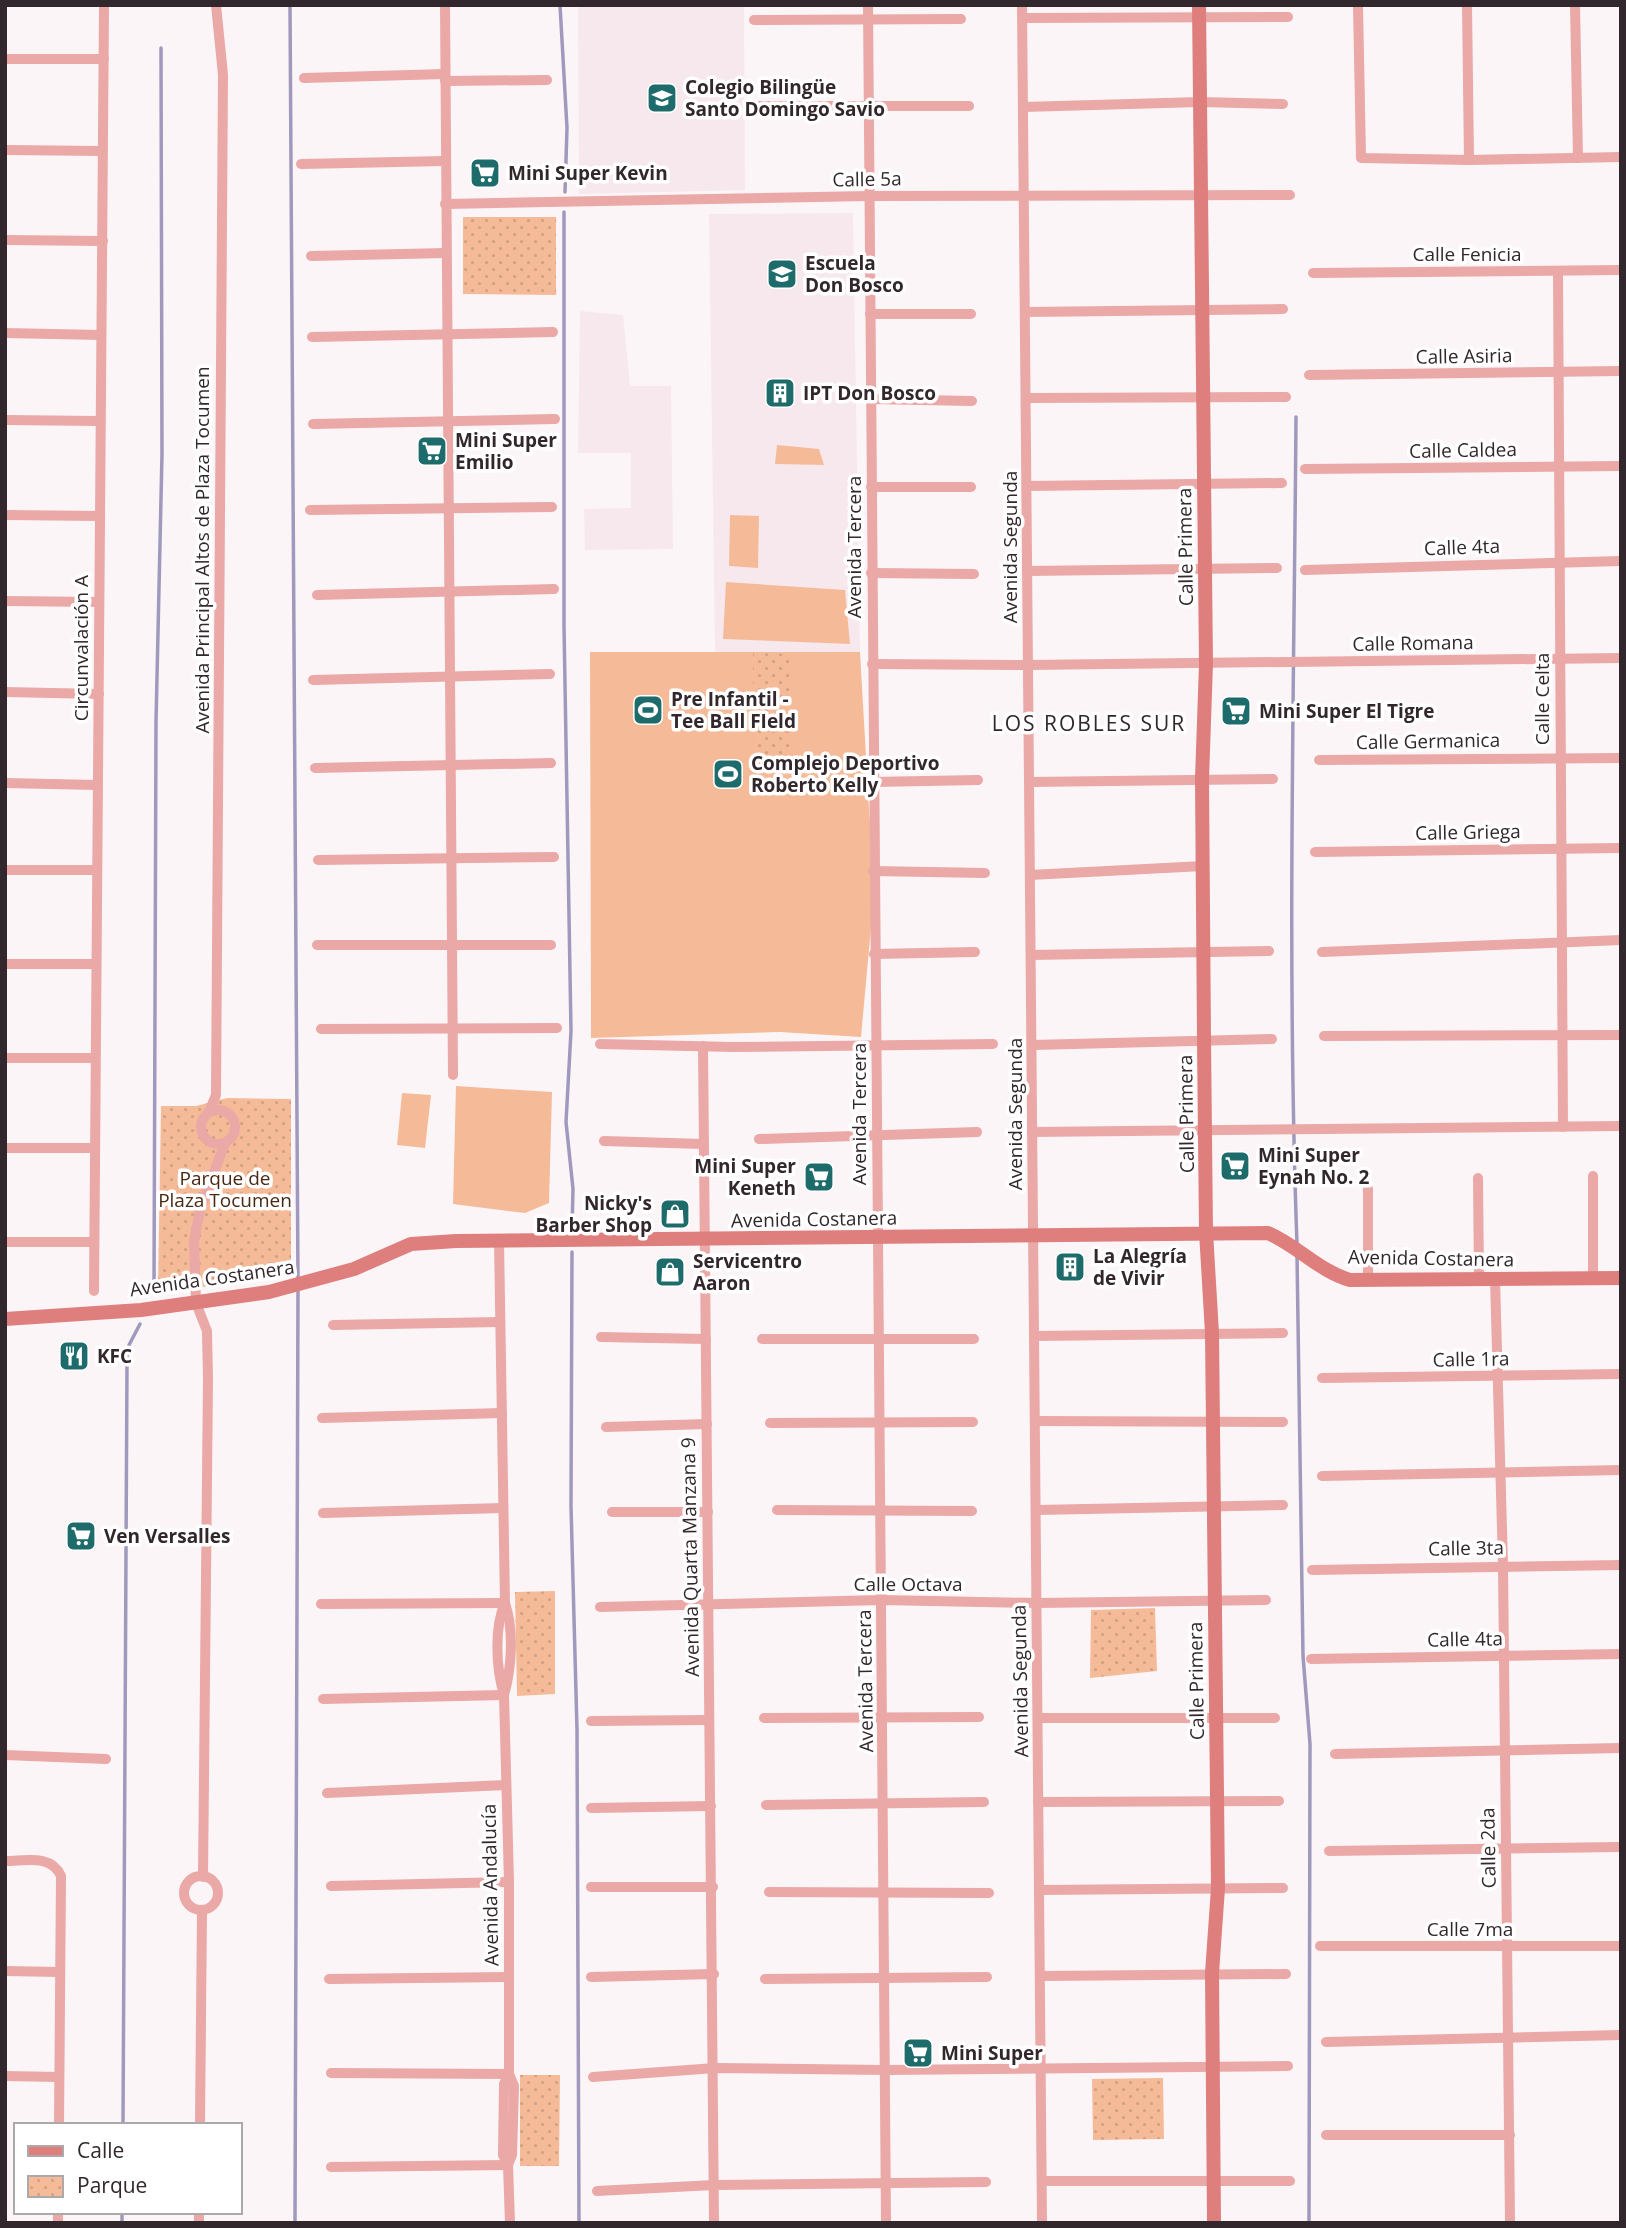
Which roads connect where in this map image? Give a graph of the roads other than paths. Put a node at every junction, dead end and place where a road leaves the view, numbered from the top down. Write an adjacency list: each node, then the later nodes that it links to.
1 (104, 5): 16 (street, Circunvalación A)
2 (216, 5): 158 (street, Avenida Principal Altos de Plaza Tocumen)
3 (445, 5): 18 (street)
4 (868, 5): 14 (street, Avenida Tercera)
5 (1023, 5): 11 (street, Avenida Segunda)
6 (1358, 5): 30 (street)
7 (1467, 5): 30 (street)
8 (1575, 5): 29 (street)
9 (1199, 11): 10 (street); 11 (street); 20 (street, Calle Primera)
10 (1288, 17)
11 (1023, 18): 25 (street, Avenida Segunda)
12 (961, 19): 14 (street)
13 (754, 20): 14 (street)
14 (868, 20): 23 (street, Avenida Tercera)
15 (5, 59): 16 (street)
16 (104, 59): 27 (street, Circunvalación A)
17 (304, 78): 18 (street)
18 (445, 78): 19 (street); 31 (street)
19 (547, 80)
20 (1200, 102): 21 (street); 25 (street); 33 (street, Calle Primera)
21 (1283, 104)
22 (753, 106): 23 (street)
23 (868, 106): 24 (street); 36 (street, Avenida Tercera)
24 (969, 106)
25 (1023, 107): 34 (street, Avenida Segunda)
26 (5, 150): 27 (street)
27 (103, 151): 39 (street, Circunvalación A)
28 (1621, 157): 29 (street)
29 (1578, 158): 30 (street)
30 (1469, 160)
31 (445, 161): 32 (street); 37 (street)
32 (301, 164)
33 (1201, 194): 34 (street, Calle 5a); 35 (street, Calle 5a); 46 (street, Calle Primera)
34 (1024, 195): 36 (street, Calle 5a); 47 (street, Avenida Segunda)
35 (1290, 195)
36 (869, 196): 37 (street, Calle 5a); 48 (street, Avenida Tercera)
37 (445, 204): 40 (street)
38 (5, 240): 39 (street)
39 (103, 241): 53 (street, Circunvalación A)
40 (446, 253): 41 (street); 50 (street)
41 (311, 256)
42 (1621, 270): 43 (street, Calle Fenicia)
43 (1558, 271): 44 (street, Calle Fenicia); 56 (street, Calle Celta)
44 (1313, 273)
45 (1283, 309): 46 (street)
46 (1202, 311): 47 (street); 58 (street, Calle Primera)
47 (1025, 312): 60 (street, Avenida Segunda)
48 (870, 314): 49 (street); 61 (street, Avenida Tercera)
49 (971, 314)
50 (446, 332): 51 (street); 54 (street); 66 (street)
51 (553, 332)
52 (5, 333): 53 (street)
53 (101, 335): 65 (street, Circunvalación A)
54 (312, 337)
55 (1621, 371): 56 (street, Calle Asiria)
56 (1557, 372): 57 (street, Calle Asiria); 68 (street, Calle Celta)
57 (1309, 376)
58 (1203, 397): 59 (street); 60 (street); 71 (street, Calle Primera)
59 (1286, 397)
60 (1026, 398): 73 (street, Avenida Segunda)
61 (870, 399): 62 (street); 74 (street, Avenida Tercera)
62 (972, 401)
63 (555, 419): 66 (street)
64 (5, 420): 65 (street)
65 (99, 421): 80 (street, Circunvalación A)
66 (447, 422): 67 (street); 76 (street)
67 (313, 424)
68 (1557, 466): 69 (street, Calle Caldea); 70 (street, Calle Caldea); 82 (street, Calle Celta)
69 (1621, 466)
70 (1306, 469)
71 (1204, 482): 72 (street); 73 (street); 83 (street, Calle Primera)
72 (1282, 483)
73 (1027, 486): 86 (street, Avenida Segunda)
74 (871, 487): 75 (street); 87 (street, Avenida Tercera)
75 (971, 487)
76 (449, 507): 77 (street); 78 (street); 90 (street)
77 (552, 507)
78 (310, 510)
79 (5, 514): 80 (street)
80 (99, 516): 93 (street, Circunvalación A)
81 (1621, 561): 82 (street, Calle 4ta)
82 (1559, 562): 85 (street, Calle 4ta); 95 (street, Calle Celta)
83 (1205, 568): 84 (street); 86 (street); 97 (street, Calle Primera)
84 (1277, 568)
85 (1305, 569)
86 (1027, 571): 98 (street, Avenida Segunda)
87 (871, 573): 88 (street); 96 (street, Avenida Tercera)
88 (974, 574)
89 (554, 589): 90 (street)
90 (449, 591): 91 (street); 100 (street)
91 (317, 595)
92 (5, 601): 93 (street)
93 (98, 602): 103 (street, Circunvalación A)
94 (1621, 658): 95 (street, Calle Romana)
95 (1560, 659): 97 (street, Calle Romana); 104 (street, Calle Celta)
96 (872, 664): 98 (street, Calle Romana); 113 (street, Avenida Tercera)
97 (1206, 664): 98 (street, Calle Romana); 110 (street, Calle Primera)
98 (1028, 665): 114 (street, Avenida Segunda)
99 (550, 674): 100 (street)
100 (450, 676): 101 (street); 108 (street)
101 (313, 680)
102 (5, 692): 103 (street)
103 (99, 694): 116 (street, Circunvalación A)
104 (1559, 757): 105 (street, Calle Germanica); 106 (street, Calle Germanica); 118 (street, Calle Celta)
105 (1621, 758)
106 (1319, 760)
107 (551, 763): 108 (street)
108 (451, 767): 109 (street); 121 (street)
109 (315, 768)
110 (1202, 779): 111 (street); 114 (street); 123 (street, Calle Primera)
111 (1273, 779)
112 (978, 780): 113 (street)
113 (873, 782): 126 (street, Avenida Tercera)
114 (1029, 782): 128 (street, Avenida Segunda)
115 (5, 783): 116 (street)
116 (97, 785): 125 (street, Circunvalación A)
117 (1621, 848): 118 (street, Calle Griega)
118 (1560, 849): 119 (street, Calle Griega); 129 (street, Calle Celta)
119 (1315, 852)
120 (554, 856): 121 (street)
121 (452, 858): 122 (street); 133 (street)
122 (318, 860)
123 (1203, 866): 128 (street); 134 (street, Calle Primera)
124 (5, 870): 125 (street)
125 (96, 870): 141 (street, Circunvalación A)
126 (873, 871): 127 (street); 138 (street, Avenida Tercera)
127 (985, 873)
128 (1030, 875): 139 (street, Avenida Segunda)
129 (1562, 940): 130 (street); 136 (street); 147 (street, Calle Celta)
130 (1621, 940)
131 (317, 945): 133 (street)
132 (551, 945): 133 (street)
133 (453, 946): 144 (street)
134 (1203, 951): 135 (street); 139 (street); 148 (street, Calle Primera)
135 (1269, 951)
136 (1322, 951)
137 (975, 952): 138 (street)
138 (874, 954): 154 (street, Avenida Tercera)
139 (1031, 955): 152 (street, Avenida Segunda)
140 (5, 964): 141 (street)
141 (96, 964): 156 (street, Circunvalación A)
142 (557, 1028): 144 (street)
143 (321, 1029): 144 (street)
144 (453, 1029): 157 (street)
145 (1621, 1035): 147 (street)
146 (1324, 1036): 147 (street)
147 (1562, 1036): 162 (street, Calle Celta)
148 (1204, 1038): 149 (street); 152 (street); 163 (street, Calle Primera)
149 (1272, 1039)
150 (600, 1044): 153 (street)
151 (993, 1044): 154 (street)
152 (1032, 1045): 165 (street, Avenida Segunda)
153 (703, 1046): 154 (street); 170 (street, Avenida Quarta Manzana 9)
154 (876, 1046): 166 (street, Avenida Tercera)
155 (5, 1058): 156 (street)
156 (94, 1058): 172 (street, Circunvalación A)
157 (453, 1075)
158 (216, 1095): 159 (street, Avenida Principal Altos de Plaza Tocumen); 160 (street, Avenida Principal Altos de Plaza Tocumen)
159 (225, 1111): 160 (street); 169 (street)
160 (209, 1112): 169 (street)
161 (1621, 1126): 162 (street)
162 (1563, 1127): 163 (street)
163 (1206, 1131): 165 (street); 176 (street, Calle Primera)
164 (977, 1132): 166 (street)
165 (1032, 1132): 177 (street, Avenida Segunda)
166 (876, 1136): 167 (street); 178 (street, Avenida Tercera)
167 (759, 1139)
168 (604, 1141): 170 (street)
169 (219, 1143): 189 (street)
170 (703, 1144): 179 (street, Avenida Quarta Manzana 9)
171 (5, 1148): 172 (street)
172 (94, 1148): 182 (street, Circunvalación A)
173 (1592, 1176): 184 (street)
174 (1478, 1178): 183 (street)
175 (1368, 1189): 187 (street)
176 (1206, 1232): 177 (street, Avenida Costanera); 187 (street, Avenida Costanera); 193 (street, Calle Primera)
177 (1033, 1235): 178 (street, Avenida Costanera); 195 (street, Avenida Segunda)
178 (877, 1237): 179 (street, Avenida Costanera); 197 (street, Avenida Tercera)
179 (704, 1240): 180 (street, Avenida Costanera); 198 (street, Avenida Quarta Manzana 9)
180 (499, 1241): 189 (street, Avenida Costanera); 191 (street, Avenida Andalucía)
181 (5, 1242): 182 (street)
182 (94, 1242): 188 (street, Circunvalación A)
183 (1479, 1278): 186 (street, Avenida Costanera); 187 (street, Avenida Costanera)
184 (1593, 1278): 185 (street, Avenida Costanera); 186 (street, Avenida Costanera)
185 (1621, 1278)
186 (1496, 1279): 202 (street, Calle 2da)
187 (1368, 1280)
188 (94, 1291)
189 (196, 1303): 190 (street, Avenida Costanera); 270 (street)
190 (5, 1319)
191 (500, 1322): 192 (street); 204 (street, Avenida Andalucía)
192 (333, 1325)
193 (1212, 1333): 194 (street); 195 (street); 206 (street, Calle Primera)
194 (1283, 1334)
195 (1034, 1336): 207 (street, Avenida Segunda)
196 (601, 1337): 198 (street)
197 (878, 1337): 199 (street); 200 (street); 208 (street, Avenida Tercera)
198 (706, 1339): 212 (street, Avenida Quarta Manzana 9)
199 (762, 1339)
200 (974, 1339)
201 (1621, 1374): 202 (street, Calle 1ra)
202 (1497, 1376): 203 (street, Calle 1ra); 215 (street, Calle 2da)
203 (1322, 1378)
204 (502, 1413): 205 (street); 219 (street, Avenida Andalucía)
205 (322, 1418)
206 (1213, 1420): 207 (street); 210 (street); 218 (street, Calle Primera)
207 (1036, 1421): 222 (street, Avenida Segunda)
208 (878, 1422): 209 (street); 211 (street); 220 (street, Avenida Tercera)
209 (973, 1422)
210 (1283, 1422)
211 (770, 1423)
212 (707, 1424): 213 (street); 225 (street, Avenida Quarta Manzana 9)
213 (606, 1427)
214 (1621, 1470): 215 (street)
215 (1500, 1473): 216 (street); 227 (street, Calle 2da)
216 (1322, 1475)
217 (1283, 1505): 218 (street)
218 (1214, 1506): 222 (street); 232 (street, Calle Primera)
219 (503, 1508): 226 (street); 233 (street, Avenida Andalucía)
220 (880, 1509): 221 (street); 223 (street); 230 (street, Avenida Tercera)
221 (777, 1510)
222 (1036, 1510): 234 (street, Avenida Segunda)
223 (972, 1511)
224 (612, 1512): 225 (street)
225 (708, 1512): 236 (street, Avenida Quarta Manzana 9)
226 (323, 1513)
227 (1503, 1565): 228 (street, Calle 3ta); 229 (street, Calle 3ta); 239 (street, Calle 2da)
228 (1621, 1565)
229 (1312, 1570)
230 (881, 1600): 234 (street, Calle Octava); 236 (street, Calle Octava); 243 (street, Avenida Tercera)
231 (1266, 1600): 232 (street, Calle Octava)
232 (1215, 1602): 234 (street, Calle Octava); 244 (street, Calle Primera)
233 (505, 1603): 235 (street); 241 (street, Avenida Andalucía)
234 (1037, 1603): 247 (street, Avenida Segunda)
235 (321, 1604)
236 (709, 1604): 237 (street, Calle Octava); 249 (street, Avenida Quarta Manzana 9)
237 (600, 1607)
238 (1621, 1654): 239 (street, Calle 4ta)
239 (1503, 1656): 240 (street, Calle 4ta); 252 (street, Calle 2da)
240 (1311, 1659)
241 (504, 1695): 242 (street); 256 (street, Avenida Andalucía)
242 (323, 1699)
243 (883, 1715): 245 (street); 246 (street); 258 (street, Avenida Tercera)
244 (1216, 1716): 247 (street); 248 (street); 262 (street, Calle Primera)
245 (979, 1717)
246 (764, 1718)
247 (1038, 1718): 261 (street, Avenida Segunda)
248 (1275, 1718)
249 (709, 1720): 250 (street); 264 (street, Avenida Quarta Manzana 9)
250 (591, 1721)
251 (1621, 1748): 252 (street)
252 (1504, 1750): 253 (street); 267 (street, Calle 2da)
253 (1335, 1754)
254 (5, 1755): 255 (street)
255 (106, 1759)
256 (506, 1785): 257 (street); 271 (street, Avenida Andalucía)
257 (327, 1793)
258 (883, 1801): 260 (street); 263 (street); 278 (street, Avenida Tercera)
259 (1279, 1801): 262 (street)
260 (984, 1802)
261 (1038, 1802): 262 (street); 277 (street, Avenida Segunda)
262 (1217, 1803): 275 (street, Calle Primera)
263 (766, 1805)
264 (712, 1806): 265 (street); 274 (street, Avenida Quarta Manzana 9)
265 (591, 1808)
266 (1621, 1847): 267 (street)
267 (1506, 1848): 268 (street); 283 (street, Calle 2da)
268 (1329, 1851)
269 (5, 1861): 286 (street)
270 (203, 1877): 281 (street); 281 (street)
271 (509, 1882): 272 (street); 291 (street, Avenida Andalucía)
272 (331, 1886)
273 (591, 1887): 274 (street)
274 (713, 1887): 288 (street, Avenida Quarta Manzana 9)
275 (1218, 1888): 276 (street); 277 (street); 287 (street, Calle Primera)
276 (1283, 1888)
277 (1039, 1890): 290 (street, Avenida Segunda)
278 (884, 1891): 279 (street); 280 (street); 294 (street, Avenida Tercera)
279 (769, 1892)
280 (989, 1893)
281 (202, 1910): 311 (street)
282 (1320, 1946): 283 (street, Calle 7ma)
283 (1507, 1946): 284 (street, Calle 7ma); 298 (street, Calle 2da)
284 (1621, 1946)
285 (5, 1971): 286 (street)
286 (59, 1972): 308 (street)
287 (1212, 1973): 289 (street); 290 (street); 300 (street, Calle Primera)
288 (714, 1974): 293 (street); 303 (street, Avenida Quarta Manzana 9)
289 (1286, 1975)
290 (1040, 1976): 301 (street, Avenida Segunda)
291 (509, 1977): 295 (street); 306 (street, Avenida Andalucía)
292 (987, 1977): 294 (street)
293 (591, 1978)
294 (885, 1978): 296 (street); 304 (street, Avenida Tercera)
295 (329, 1979)
296 (765, 1979)
297 (1621, 2035): 298 (street)
298 (1508, 2036): 299 (street); 313 (street, Calle 2da)
299 (1326, 2042)
300 (1213, 2065): 301 (street); 302 (street); 317 (street, Calle Primera)
301 (1041, 2066): 304 (street); 316 (street, Avenida Segunda)
302 (1288, 2066)
303 (715, 2068): 304 (street); 309 (street); 321 (street, Avenida Quarta Manzana 9)
304 (886, 2070): 319 (street, Avenida Tercera)
305 (331, 2073): 306 (street)
306 (509, 2074): 314 (street, Avenida Andalucía)
307 (5, 2076): 308 (street)
308 (60, 2077): 310 (street)
309 (593, 2077)
310 (59, 2123)
311 (200, 2123)
312 (1326, 2135): 313 (street)
313 (1510, 2135): 328 (street, Calle 2da)
314 (508, 2165): 315 (street); 323 (street, Avenida Andalucía)
315 (331, 2167)
316 (1042, 2181): 317 (street); 326 (street, Avenida Segunda)
317 (1213, 2181): 318 (street); 327 (street, Calle Primera)
318 (1290, 2181)
319 (886, 2182): 320 (street); 321 (street); 325 (street, Avenida Tercera)
320 (986, 2182)
321 (714, 2185): 322 (street); 324 (street, Avenida Quarta Manzana 9)
322 (597, 2191)
323 (510, 2223)
324 (714, 2223)
325 (886, 2223)
326 (1042, 2223)
327 (1214, 2223)
328 (1510, 2223)

